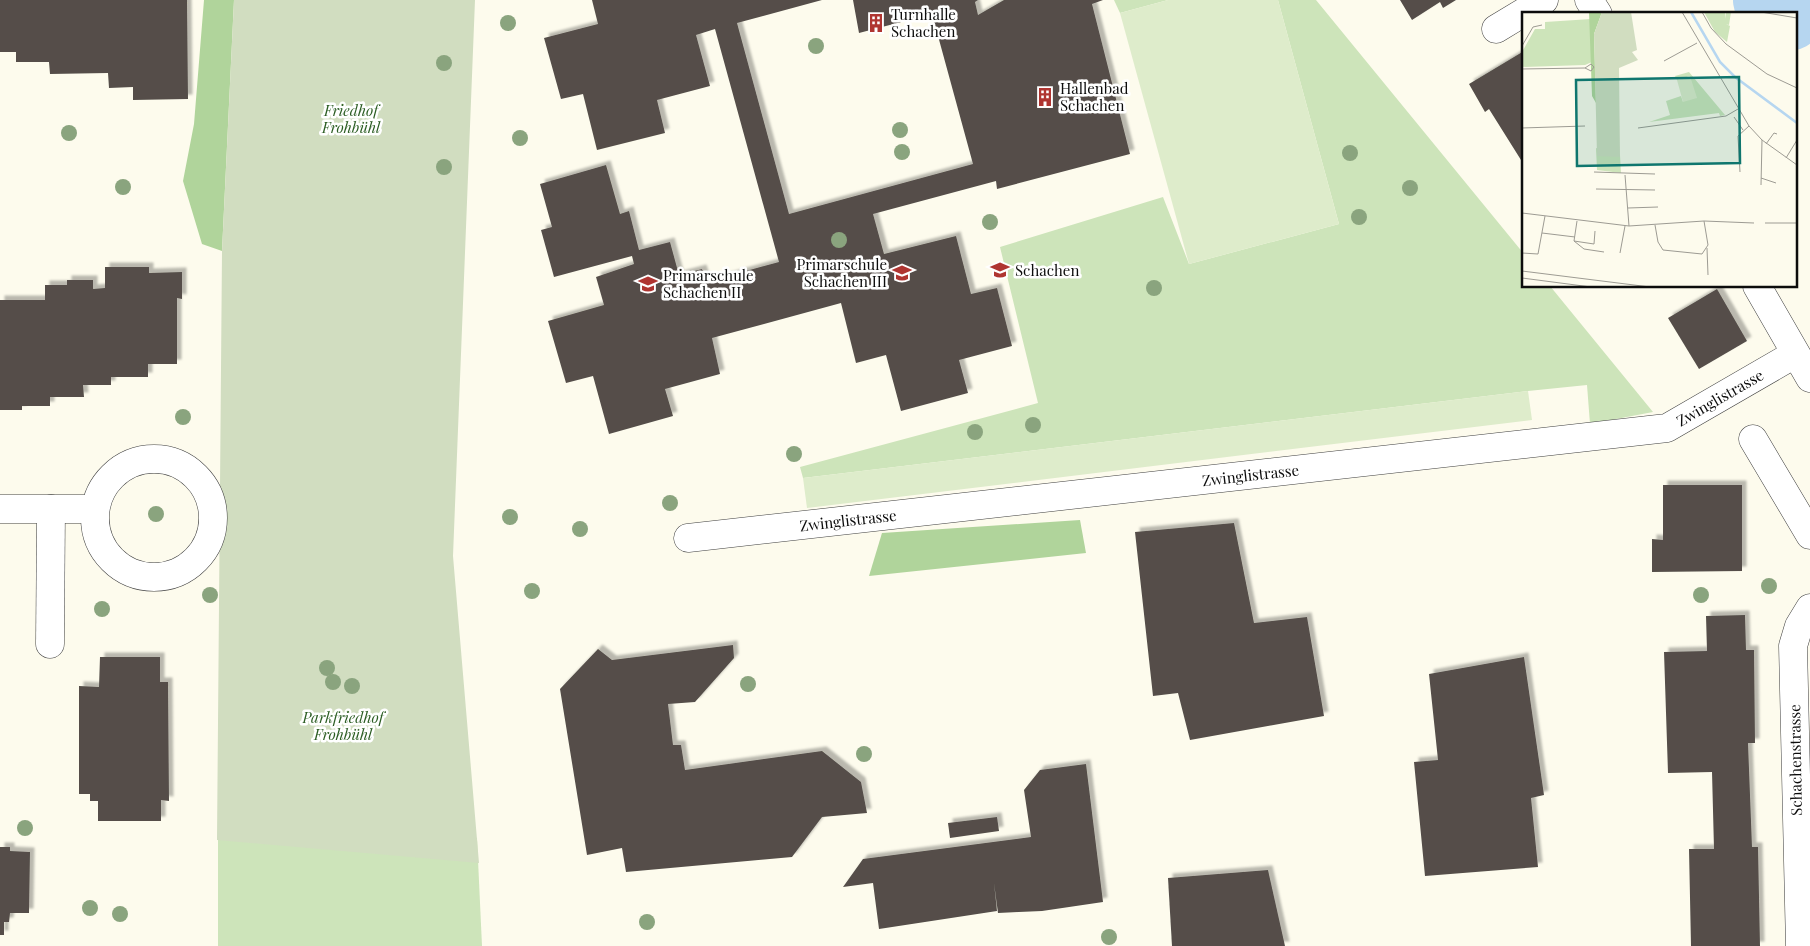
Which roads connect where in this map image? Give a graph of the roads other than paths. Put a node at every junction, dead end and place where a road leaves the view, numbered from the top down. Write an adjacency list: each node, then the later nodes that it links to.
1 (1544, 0): 3 (street)
2 (1589, 0): 4 (street)
3 (1524, 12)
4 (1597, 12)
5 (1522, 13): 6 (street)
6 (1496, 29)
7 (1758, 288): 8 (street)
8 (1795, 354): 9 (street); 15 (street, Zwinglistrasse)
9 (1810, 378)
10 (1753, 439): 14 (street)
11 (0, 509): 12 (street)
12 (51, 509): 13 (street); 17 (street)
13 (95, 509): 13 (street)
14 (1810, 535)
15 (688, 538)
16 (1810, 608): 18 (street, Schachenstrasse)
17 (50, 644)
18 (1804, 846): 19 (street, Schachenstrasse)
19 (1800, 946)

